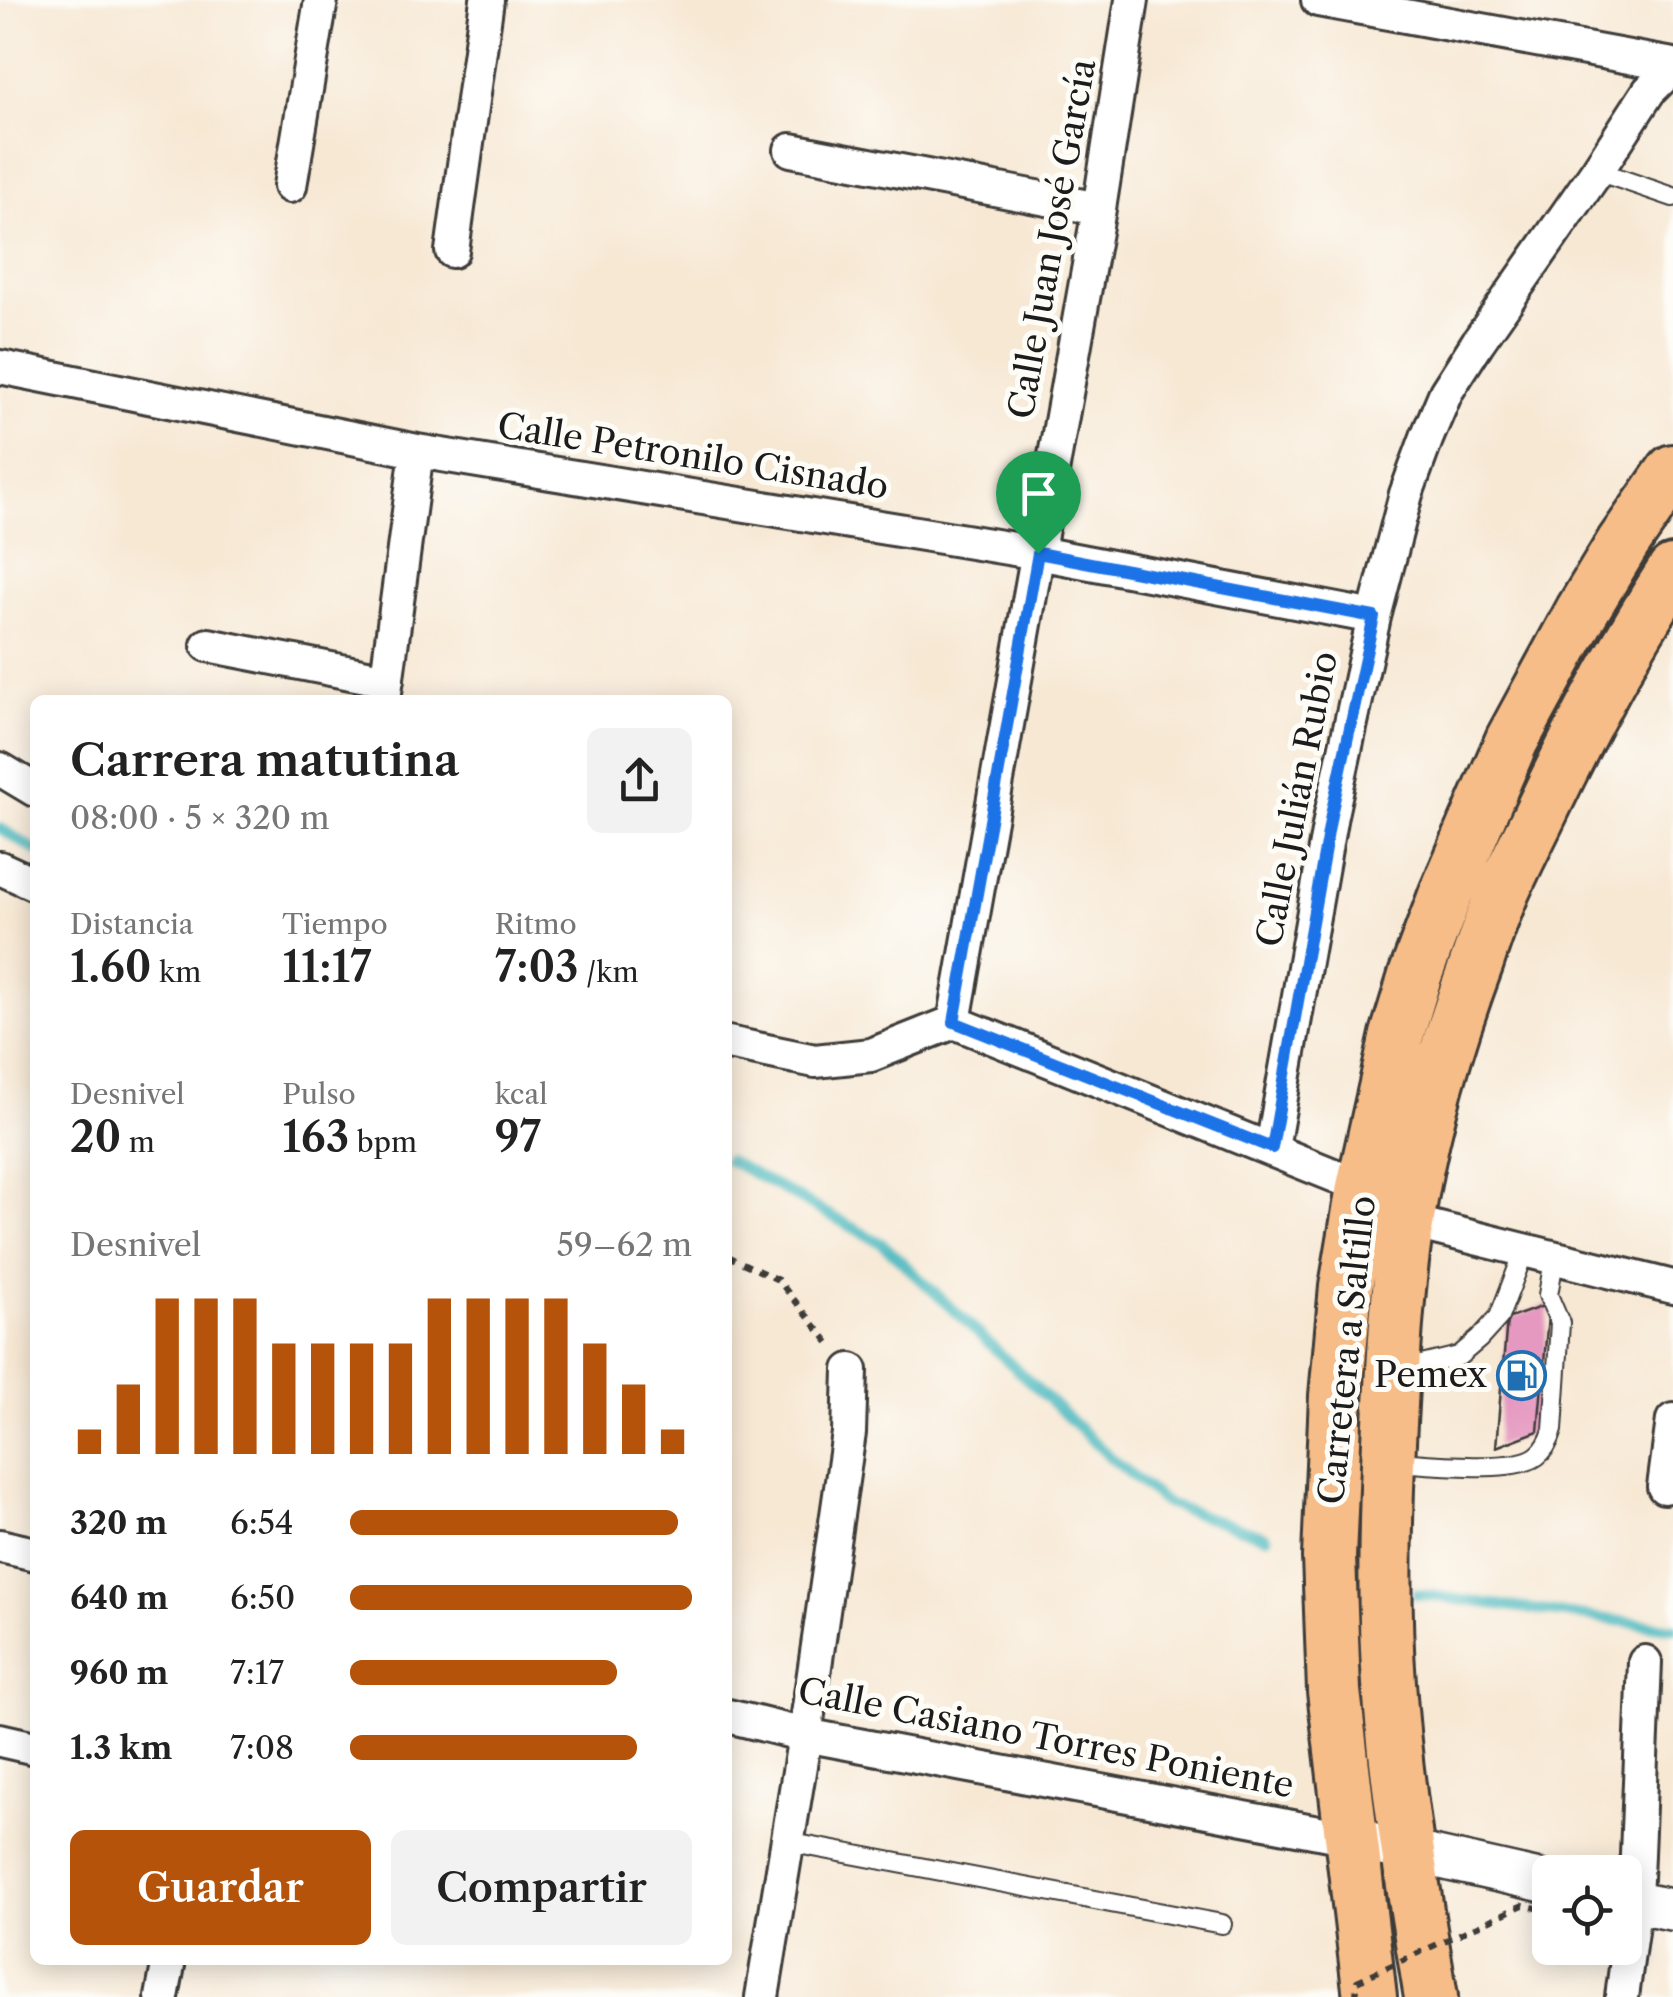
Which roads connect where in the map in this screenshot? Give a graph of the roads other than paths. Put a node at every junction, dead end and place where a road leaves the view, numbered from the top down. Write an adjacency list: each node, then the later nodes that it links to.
1 (321, 0): 8 (street)
2 (488, 0): 11 (street)
3 (1132, 0): 10 (street, Calle Juan José García)
4 (1318, 0): 5 (street)
5 (1673, 66): 7 (street, Calle Julián Rubio)
6 (792, 150): 10 (street)
7 (1597, 171): 9 (lane); 17 (street, Calle Julián Rubio)
8 (290, 186)
9 (1673, 198)
10 (1099, 210): 15 (street, Calle Juan José García)
11 (452, 251)
12 (0, 367): 13 (street, Calle Petronilo Cisnado)
13 (417, 451): 15 (street, Calle Petronilo Cisnado); 19 (street)
14 (1673, 471): 27 (main road, Carretera a Saltillo)
15 (1038, 553): 17 (street, Calle Petronilo Cisnado); 24 (street, Calle Juan José García)
16 (1673, 572): 28 (main road, Carretera a Saltillo)
17 (1374, 617): 26 (street, Calle Julián Rubio)
18 (208, 645): 19 (street)
19 (386, 690)
20 (0, 769): 21 (street)
21 (30, 787)
22 (0, 868): 23 (street)
23 (30, 882)
24 (954, 1022): 25 (street); 26 (street)
25 (732, 1044)
26 (1272, 1148): 27 (street)
27 (1363, 1186): 43 (main road, Carretera a Saltillo)
28 (1407, 1221): 29 (street); 32 (main road, Carretera a Saltillo)
29 (1539, 1256): 30 (street); 32 (lane); 34 (lane)
30 (1673, 1287)
31 (851, 1370): 40 (street)
32 (1393, 1372): 34 (main road, Carretera a Saltillo)
33 (1673, 1420): 35 (street)
34 (1388, 1462): 45 (main road, Carretera a Saltillo)
35 (1664, 1487)
36 (0, 1546): 37 (street)
37 (30, 1553)
38 (1645, 1662): 47 (street)
39 (732, 1717): 40 (street, Calle Casiano Torres Poniente)
40 (805, 1734): 43 (street, Calle Casiano Torres Poniente); 44 (street)
41 (0, 1740): 42 (street)
42 (30, 1747)
43 (1350, 1838): 45 (street); 52 (main road, Carretera a Saltillo)
44 (787, 1842): 48 (lane); 51 (street)
45 (1407, 1850): 46 (street); 53 (main road, Carretera a Saltillo)
46 (1532, 1879)
47 (1644, 1904): 54 (street)
48 (1222, 1924)
49 (169, 1965): 50 (street)
50 (162, 1997)
51 (762, 1997)
52 (1370, 1997)
53 (1431, 1997)
54 (1622, 1997)

